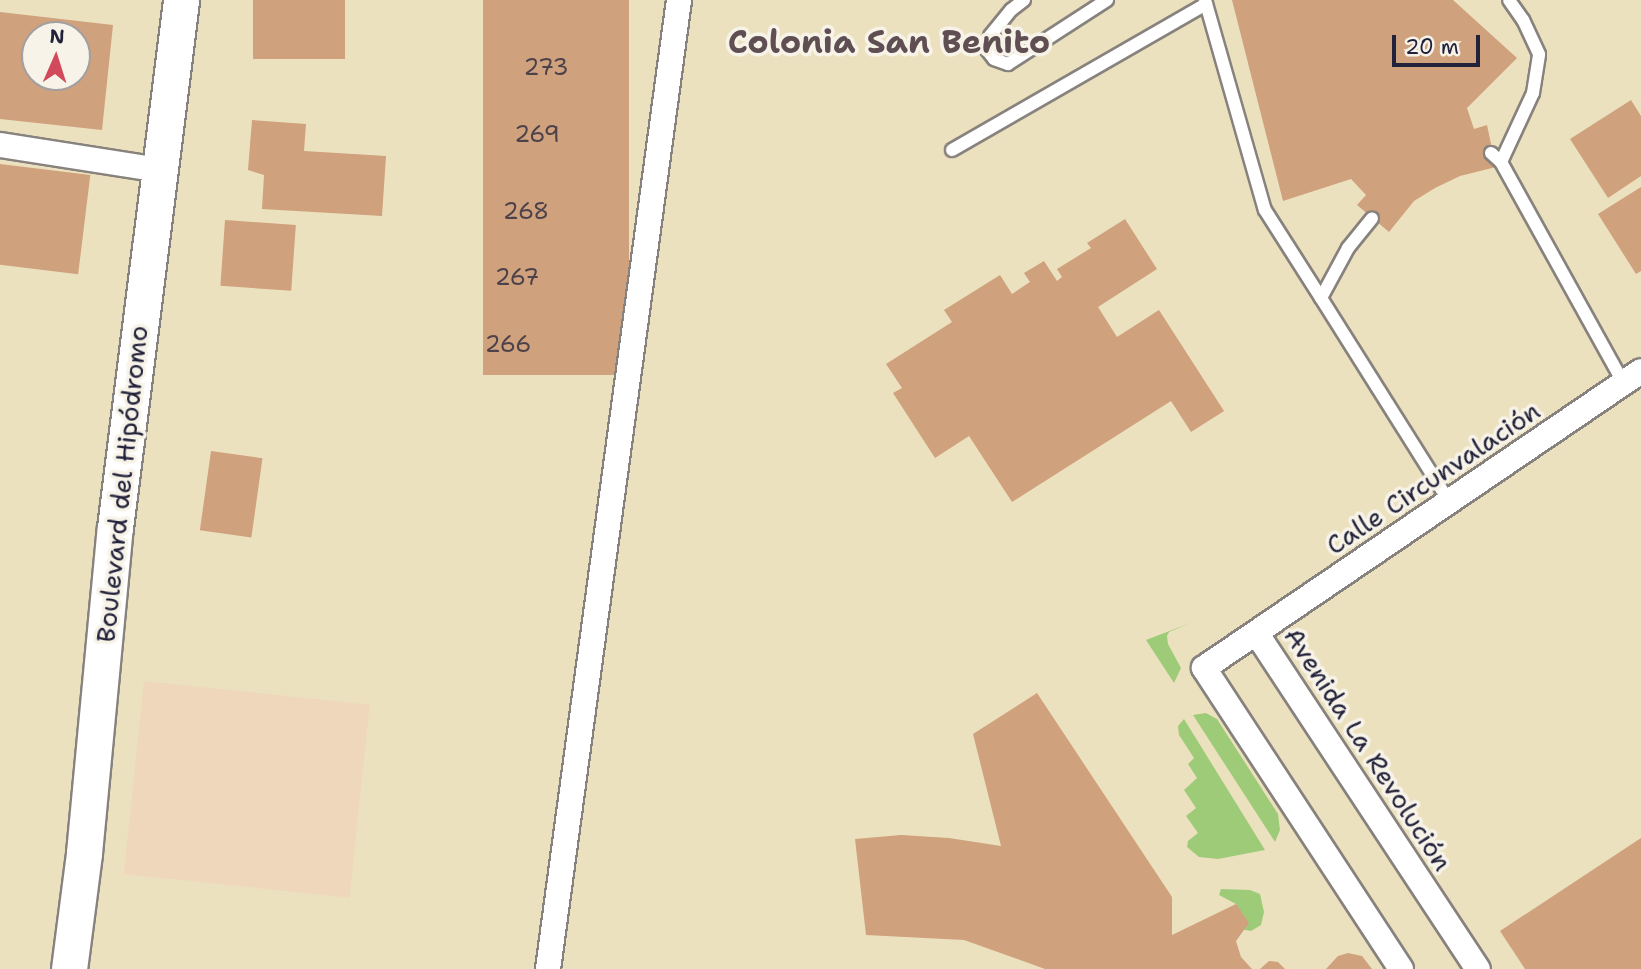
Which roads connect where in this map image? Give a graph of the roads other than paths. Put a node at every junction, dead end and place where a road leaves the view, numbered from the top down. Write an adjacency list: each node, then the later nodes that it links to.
1 (181, 0): 9 (street, Boulevard del Hipódromo)
2 (679, 0): 16 (street)
3 (1024, 0): 4 (lane)
4 (1107, 0)
5 (1509, 0): 12 (lane)
6 (1206, 2): 8 (lane); 11 (lane)
7 (0, 145): 9 (street)
8 (952, 150)
9 (159, 170): 15 (street, Boulevard del Hipódromo)
10 (1372, 218): 11 (lane)
11 (1321, 298): 13 (lane)
12 (1632, 377): 13 (street, Calle Circunvalación)
13 (1450, 503): 14 (street, Calle Circunvalación)
14 (1257, 634): 17 (street, Avenida La Revolución); 18 (street, Avenida La Revolución)
15 (69, 969)
16 (548, 969)
17 (1401, 969)
18 (1478, 969)

